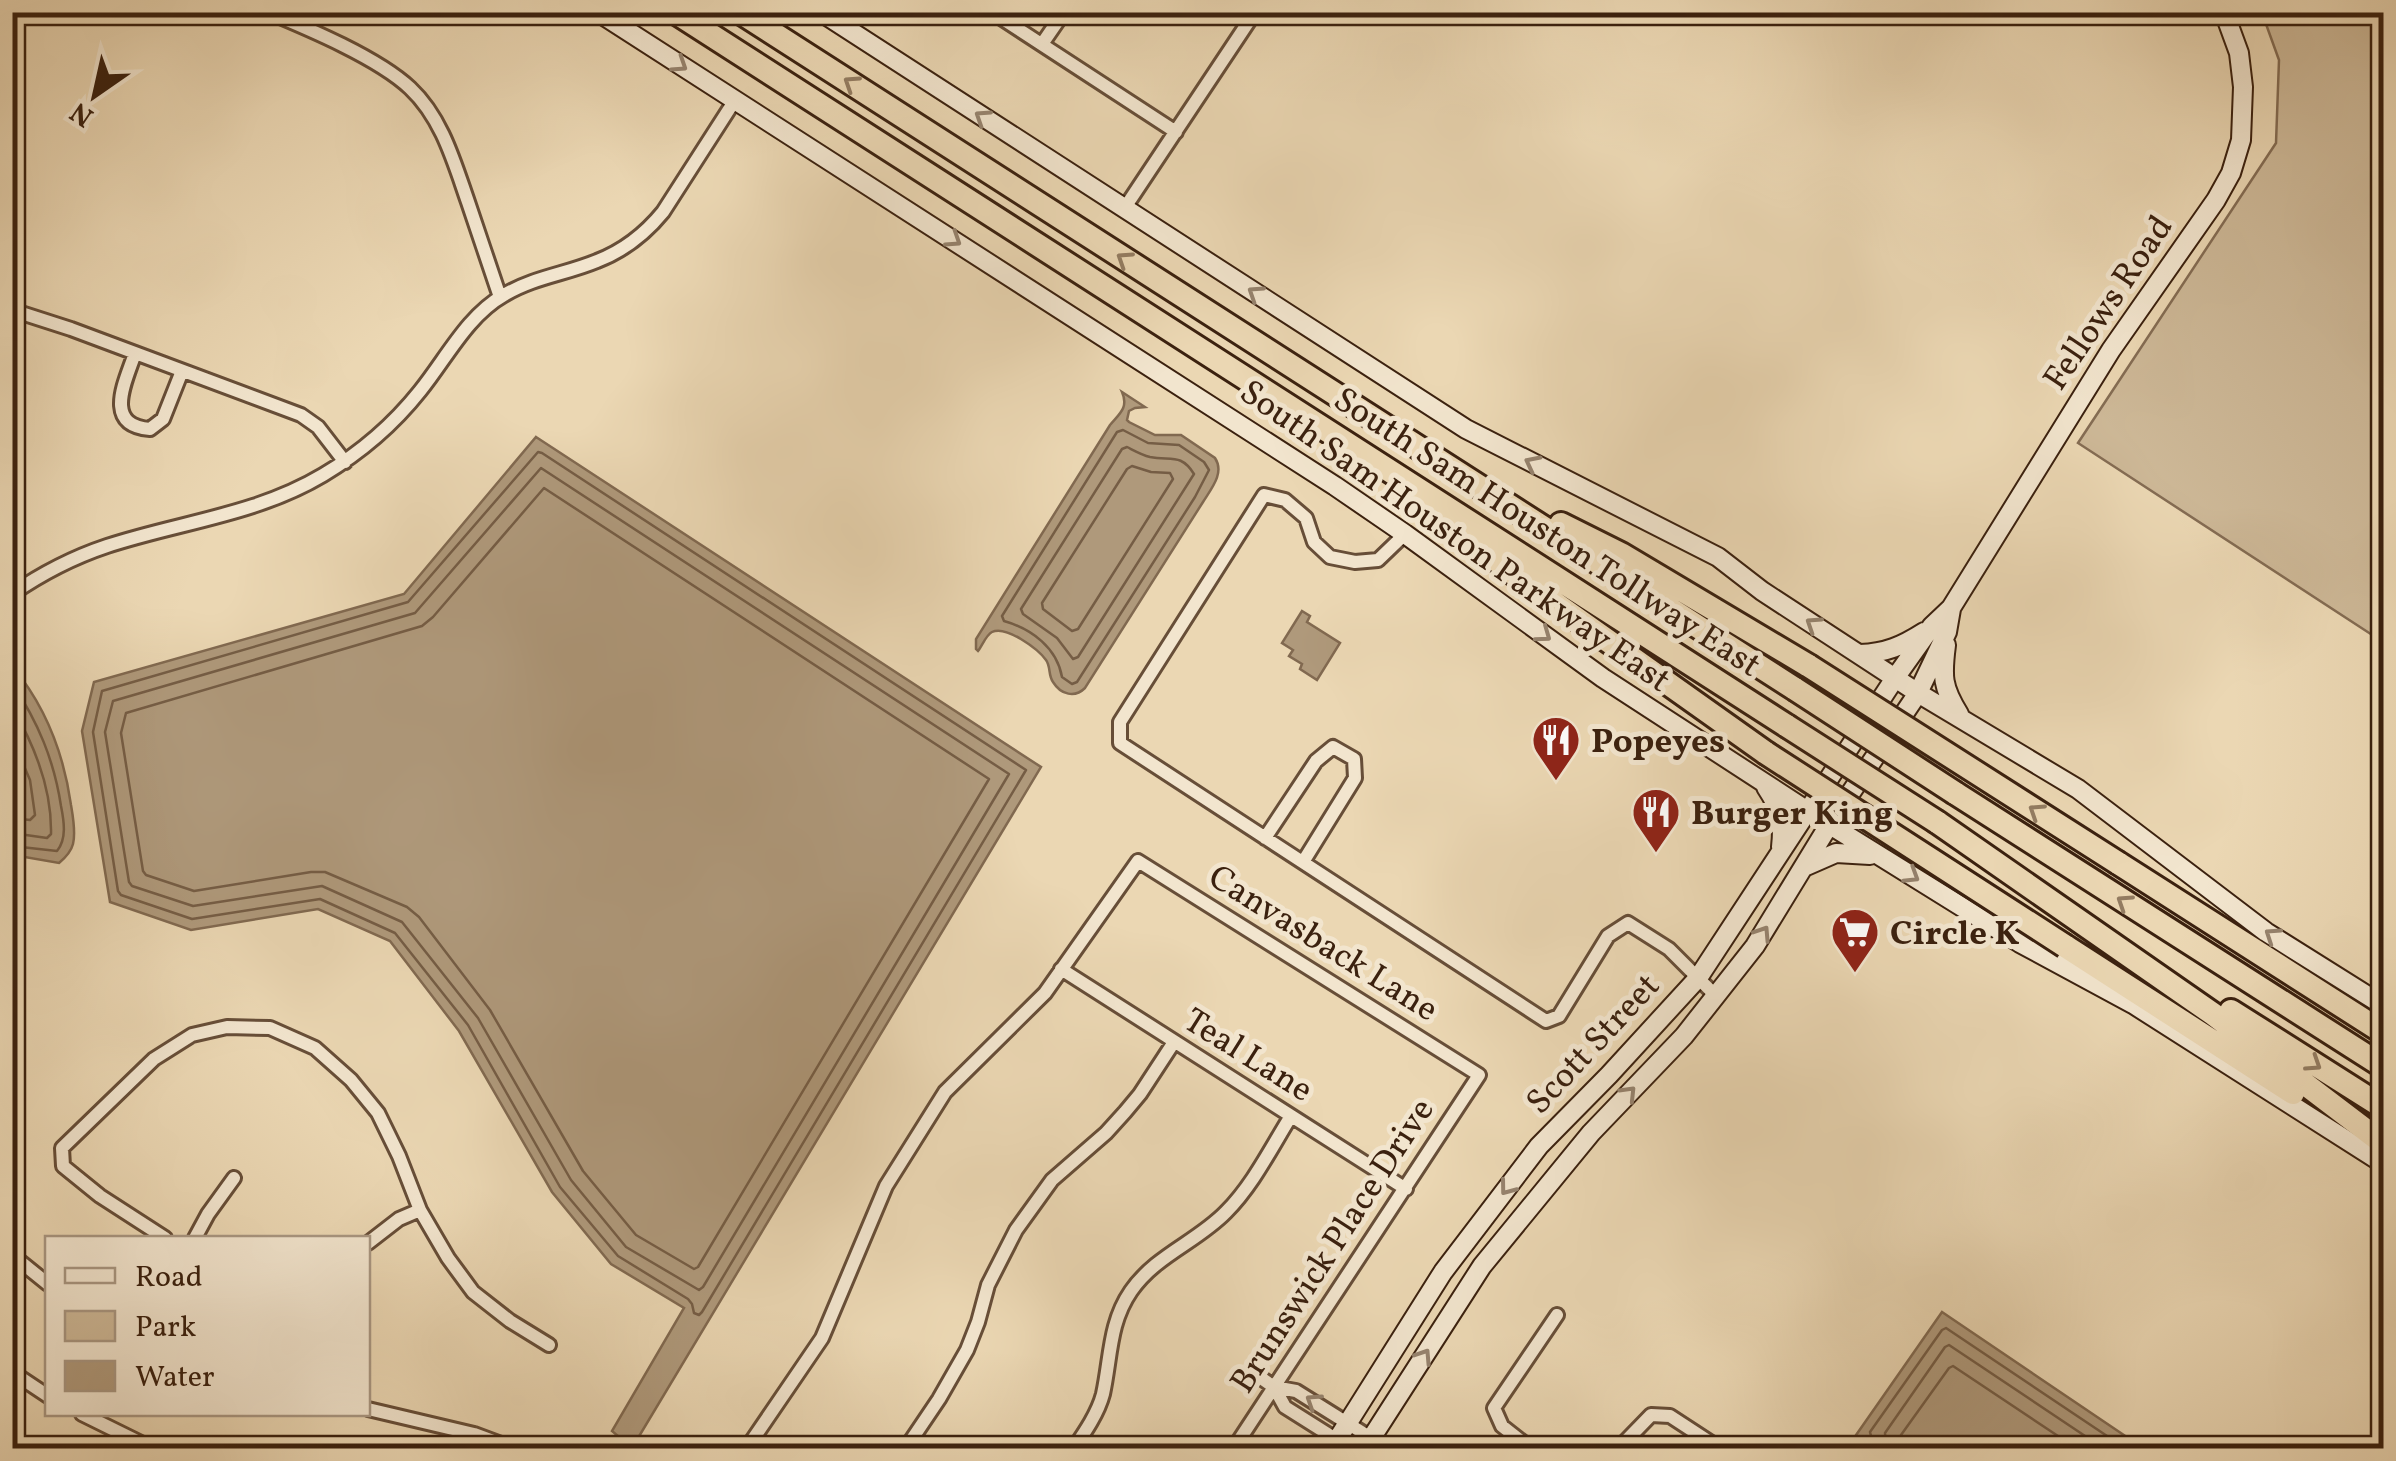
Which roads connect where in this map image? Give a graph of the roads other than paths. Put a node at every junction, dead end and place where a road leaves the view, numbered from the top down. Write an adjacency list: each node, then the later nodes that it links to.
1 (268, 12): 14 (street)
2 (598, 12): 11 (main road, South Sam Houston Parkway East, one-way to 11)
3 (674, 12): 18 (highway, South Sam Houston Tollway East)
4 (740, 12): 20 (highway, South Sam Houston Tollway East, one-way to 4)
5 (820, 12): 13 (main road, one-way to 5)
6 (992, 12): 10 (street)
7 (1064, 12): 10 (street)
8 (1256, 12): 12 (street)
9 (2224, 12): 23 (main road, Fellows Road)
10 (1042, 44): 12 (street)
11 (736, 100): 14 (street); 21 (main road, South Sam Houston Parkway East, one-way to 21)
12 (1176, 132): 13 (street)
13 (1124, 208): 24 (main road, one-way to 13)
14 (500, 297): 19 (street)
15 (12, 310): 16 (street)
16 (135, 353): 17 (street); 17 (street)
17 (182, 371): 19 (street)
18 (1328, 430): 30 (highway, South Sam Houston Tollway East, bridge); 51 (highway, bridge)
19 (345, 462): 22 (street)
20 (1455, 471): 37 (highway, South Sam Houston Tollway East, one-way to 20, bridge); 42 (highway, one-way to 20, bridge)
21 (1405, 534): 28 (main road, South Sam Houston Parkway East, one-way to 28); 32 (street)
22 (12, 594)
23 (1940, 629): 24 (main road); 25 (main road, Fellows Road); 26 (main road, Fellows Road); 27 (main road)
24 (1859, 654): 25 (main road)
25 (1895, 678): 26 (main road); 29 (main road, Scott Street)
26 (1918, 692): 27 (main road); 31 (main road, Scott Street)
27 (1962, 719): 41 (main road, one-way to 27)
28 (1764, 782): 29 (main road, South Sam Houston Parkway East); 33 (main road)
29 (1806, 810): 31 (main road, South Sam Houston Parkway East); 33 (main road, Scott Street)
30 (1937, 822): 47 (highway, South Sam Houston Tollway East, one-way to 47); 51 (highway)
31 (1829, 825): 34 (main road, South Sam Houston Parkway East); 36 (main road, Scott Street)
32 (1265, 838): 35 (street); 35 (street)
33 (1780, 852): 39 (main road, Scott Street)
34 (1880, 856): 36 (main road); 52 (main road, South Sam Houston Parkway East, one-way to 52)
35 (1302, 862): 39 (street)
36 (1804, 867): 40 (main road, Scott Street, one-way to 36)
37 (2178, 936): 44 (highway); 45 (highway, South Sam Houston Tollway East)
38 (1061, 969): 43 (street, Teal Lane); 46 (street, Canvasback Lane); 73 (street)
39 (1698, 978): 40 (street); 48 (main road, Scott Street)
40 (1716, 996): 50 (main road, Scott Street, one-way to 40)
41 (2384, 1006)
42 (2384, 1033)
43 (1174, 1042): 49 (street, Teal Lane); 74 (street)
44 (2384, 1045)
45 (2384, 1067)
46 (1479, 1075): 54 (street, Brunswick Place Drive)
47 (2384, 1108)
48 (1571, 1114): 50 (main road); 69 (main road, Scott Street, one-way to 69)
49 (1292, 1116): 54 (street, Teal Lane); 75 (street)
50 (1592, 1133): 70 (main road, Scott Street, one-way to 50)
51 (2384, 1148)
52 (2384, 1164)
53 (234, 1178): 57 (street)
54 (1406, 1188): 65 (street, Brunswick Place Drive)
55 (420, 1210): 56 (street); 58 (street); 62 (street)
56 (162, 1236)
57 (196, 1236)
58 (370, 1241)
59 (12, 1255): 60 (street)
60 (45, 1282)
61 (1558, 1316): 77 (street)
62 (549, 1345)
63 (12, 1372): 66 (street)
64 (1254, 1373): 65 (street)
65 (1274, 1387): 69 (street); 76 (street, Brunswick Place Drive)
66 (45, 1394)
67 (370, 1410): 72 (street)
68 (106, 1419): 71 (street)
69 (1342, 1440): 70 (street)
70 (1374, 1445)
71 (151, 1448)
72 (512, 1448)
73 (747, 1448)
74 (906, 1448)
75 (1074, 1448)
76 (1234, 1448)
77 (1530, 1448)
78 (1618, 1448): 79 (street)
79 (1718, 1448)

